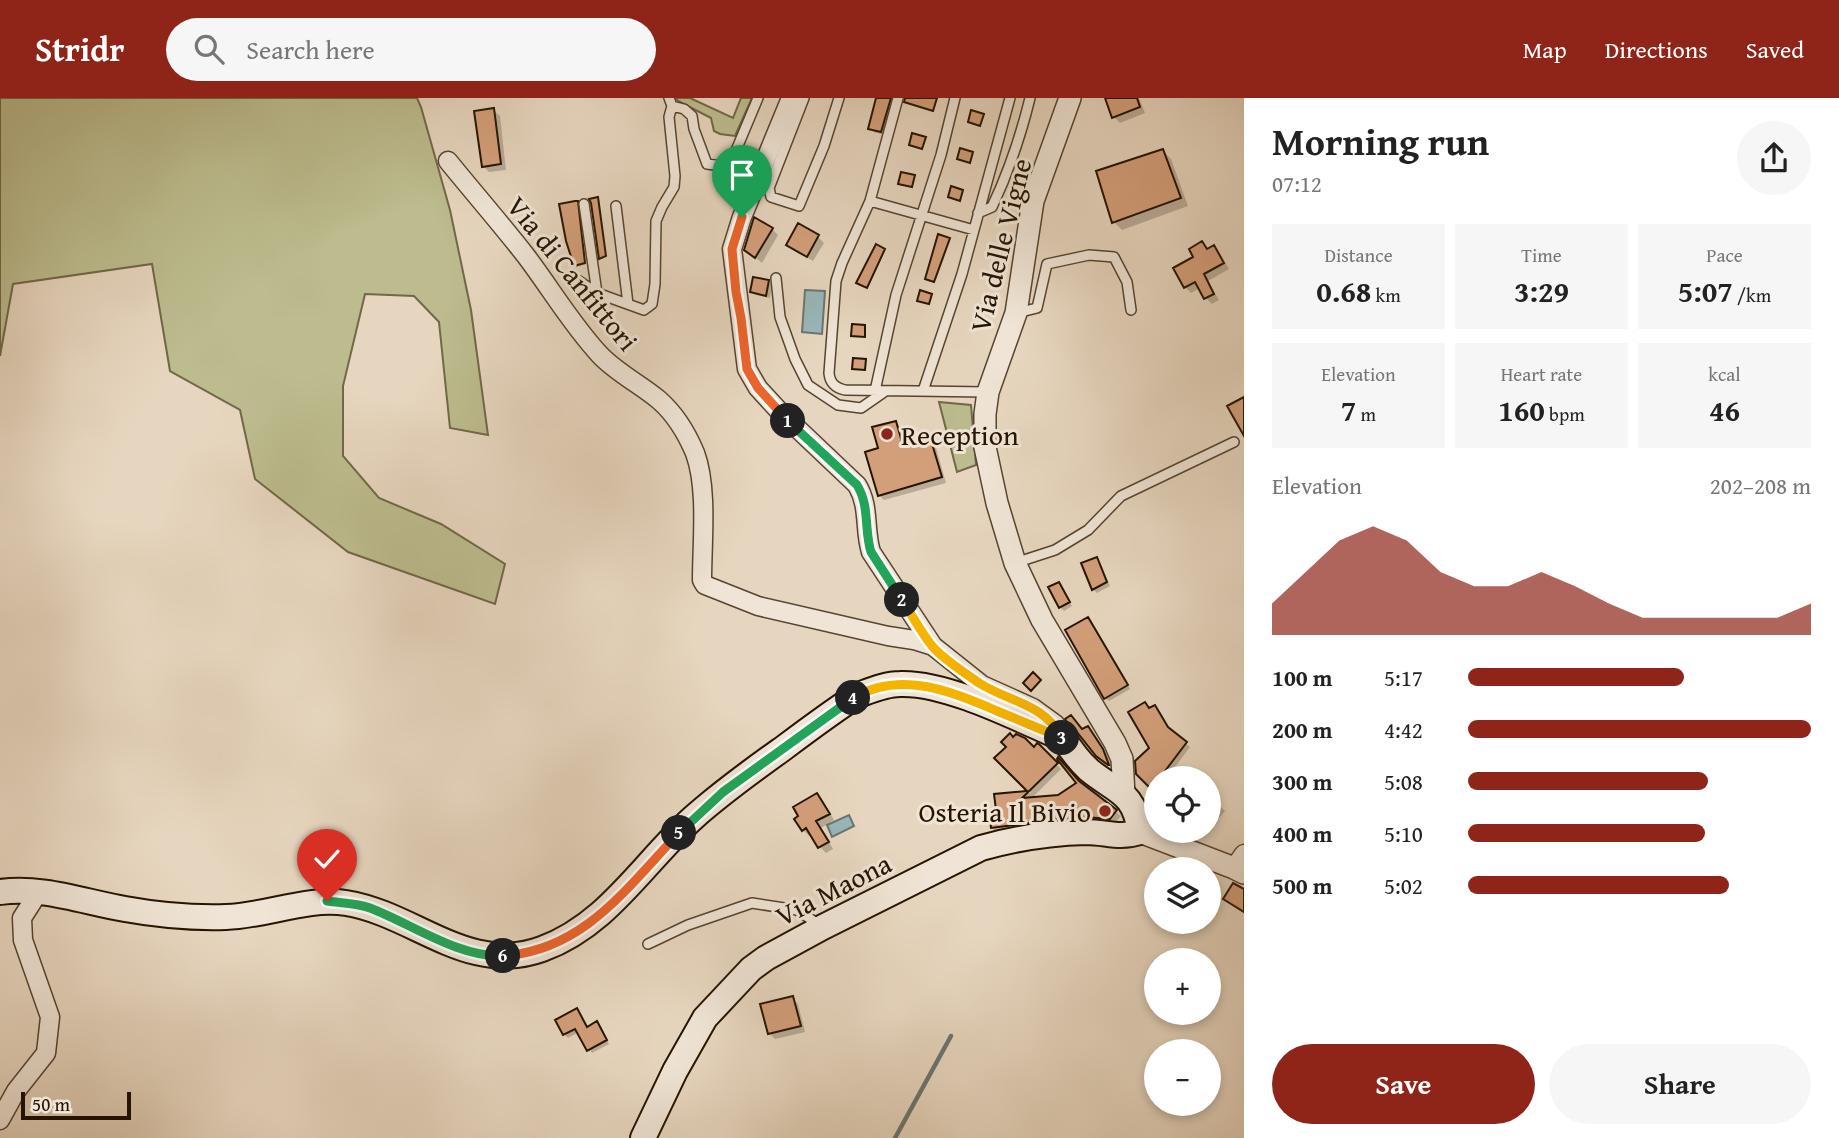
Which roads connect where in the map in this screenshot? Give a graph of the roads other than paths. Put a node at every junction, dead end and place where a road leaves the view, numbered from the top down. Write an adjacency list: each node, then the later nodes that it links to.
1 (758, 98): 10 (lane)
2 (791, 98): 29 (street)
3 (804, 98): 4 (lane)
4 (839, 98)
5 (898, 98): 12 (lane)
6 (955, 98): 16 (lane)
7 (1010, 98): 15 (lane)
8 (1030, 98): 15 (lane)
9 (1070, 98): 23 (street, Via delle Vigne)
10 (670, 102): 21 (lane)
11 (448, 162): 29 (street, Via di Canfittori)
12 (870, 201): 16 (lane); 24 (lane)
13 (584, 204): 20 (lane)
14 (616, 206): 21 (lane)
15 (978, 213): 17 (lane)
16 (921, 216): 17 (lane); 24 (lane)
17 (974, 230): 25 (lane)
18 (573, 277): 20 (lane)
19 (776, 278): 24 (lane)
20 (597, 293): 21 (lane)
21 (628, 304)
22 (1131, 310): 23 (lane)
23 (1016, 313): 26 (street, Via delle Vigne)
24 (880, 391): 25 (lane)
25 (923, 391): 26 (lane)
26 (988, 392): 28 (street, Via delle Vigne)
27 (1234, 442): 28 (lane)
28 (1015, 563): 31 (street, Via delle Vigne)
29 (933, 646): 30 (street, Via di Canfittori)
30 (1064, 739): 31 (main road); 35 (main road)
31 (1124, 794): 32 (main road)
32 (1140, 832): 33 (street); 36 (main road, Via Maona)
33 (1241, 865)
34 (0, 892): 35 (main road)
35 (38, 893): 38 (street)
36 (823, 927): 37 (lane); 39 (main road, Via Maona)
37 (648, 944)
38 (0, 1120)
39 (643, 1138)

